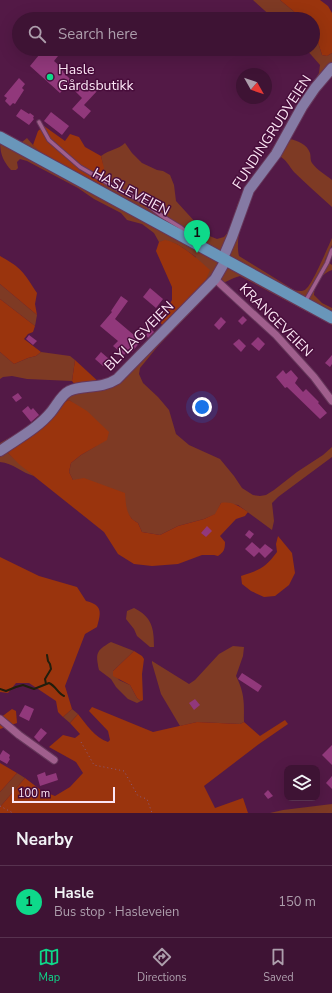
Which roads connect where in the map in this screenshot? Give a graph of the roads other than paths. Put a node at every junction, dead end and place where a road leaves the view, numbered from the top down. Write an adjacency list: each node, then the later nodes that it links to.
1 (332, 68): 6 (street, FUNDINGRUDVEIEN)
2 (39, 122): 4 (lane)
3 (0, 137): 4 (main road, HASLEVEIEN)
4 (200, 246): 6 (main road, HASLEVEIEN)
5 (332, 250): 7 (lane)
6 (225, 259): 9 (street, BLYLAGVEIEN); 10 (main road, HASLEVEIEN)
7 (327, 263): 8 (lane); 10 (lane)
8 (332, 265)
9 (215, 279): 12 (street, KRANGEVEIEN); 13 (street, BLYLAGVEIEN)
10 (305, 303): 11 (main road, HASLEVEIEN)
11 (332, 318)
12 (332, 401)
13 (0, 451)
14 (0, 719): 15 (street)
15 (54, 760)

